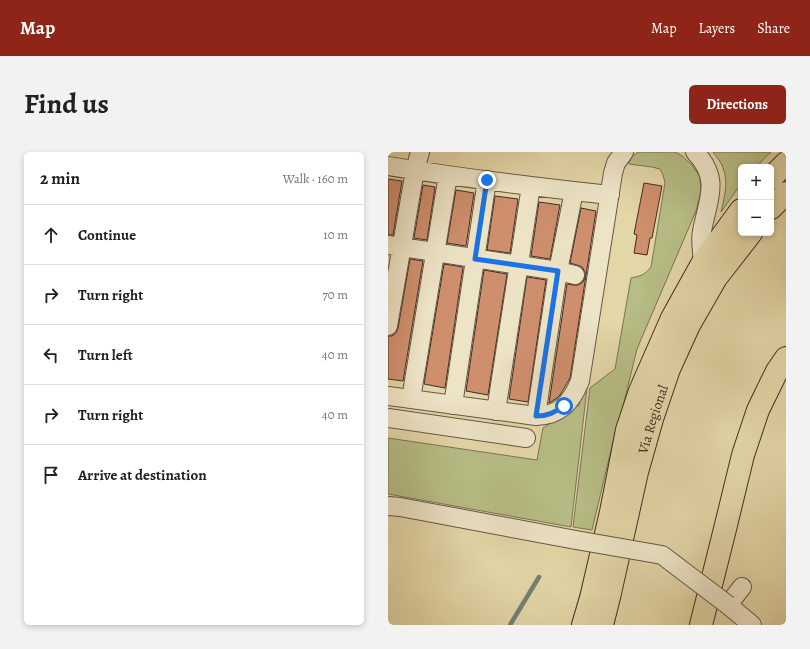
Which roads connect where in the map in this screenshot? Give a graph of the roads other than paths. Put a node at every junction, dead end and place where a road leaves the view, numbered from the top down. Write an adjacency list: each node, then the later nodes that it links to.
1 (420, 152): 6 (street)
2 (624, 152): 13 (street)
3 (695, 152): 20 (street)
4 (786, 163): 8 (main road)
5 (388, 166): 6 (street)
6 (414, 170): 7 (street); 17 (street)
7 (448, 175): 9 (street); 18 (street)
8 (774, 175)
9 (487, 180): 10 (street); 19 (street)
10 (531, 186): 11 (street); 21 (street)
11 (574, 191): 13 (street); 22 (street)
12 (786, 194): 14 (main road)
13 (610, 195): 30 (street)
14 (774, 205)
15 (738, 214): 20 (main road)
16 (749, 236): 37 (main road, Via Regional)
17 (395, 246): 18 (street); 24 (street)
18 (435, 252): 19 (street); 27 (street)
19 (475, 259): 21 (street); 28 (street)
20 (703, 262): 36 (main road)
21 (518, 265): 22 (street); 29 (street)
22 (558, 271): 23 (street); 30 (street)
23 (575, 275)
24 (388, 326)
25 (786, 358): 38 (main road)
26 (388, 396): 27 (street)
27 (411, 399): 28 (street)
28 (453, 405): 29 (street)
29 (496, 412): 30 (street)
30 (536, 416)
31 (388, 418): 32 (street)
32 (526, 438)
33 (388, 506): 35 (street, bridge)
34 (742, 587): 35 (street)
35 (728, 606): 39 (street)
36 (583, 625)
37 (602, 625)
38 (701, 625)
39 (752, 625)

